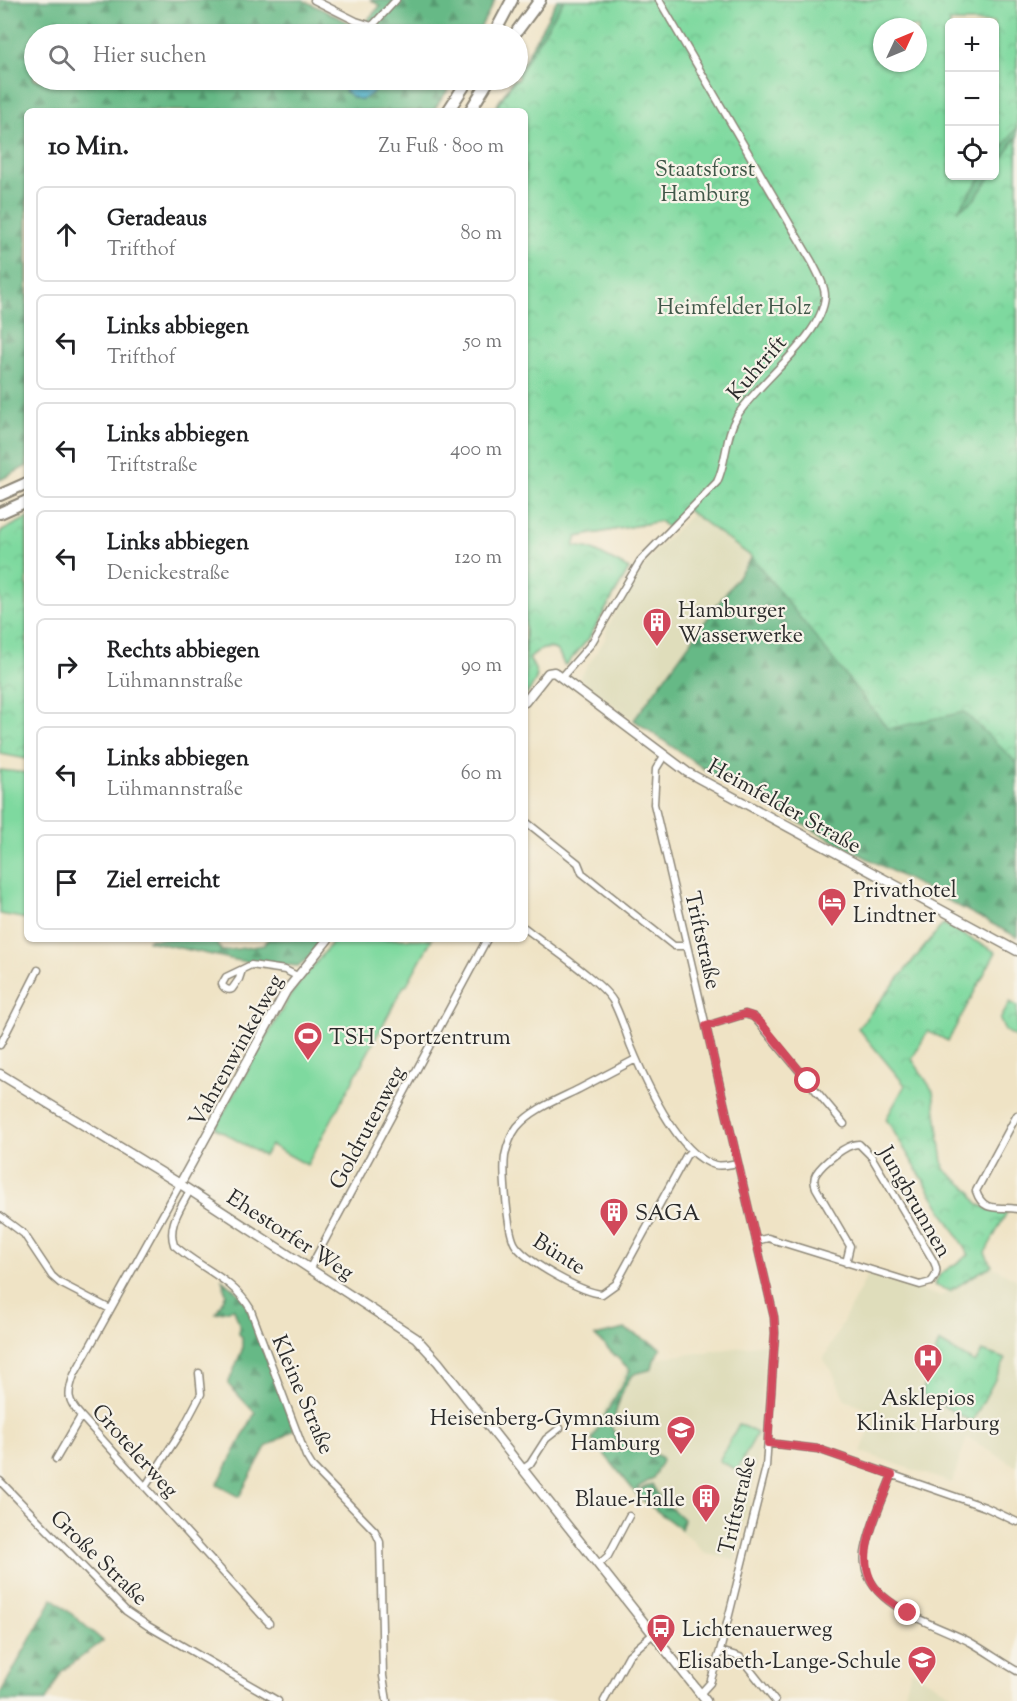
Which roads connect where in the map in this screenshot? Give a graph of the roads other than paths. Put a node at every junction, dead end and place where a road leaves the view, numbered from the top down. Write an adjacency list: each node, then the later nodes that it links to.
1 (314, 0): 7 (street)
2 (396, 0): 8 (street)
3 (512, 0): 9 (highway)
4 (531, 0): 10 (highway)
5 (540, 0): 11 (highway)
6 (659, 0): 20 (street, Kuhtrift)
7 (366, 24)
8 (374, 24)
9 (499, 24)
10 (520, 24)
11 (523, 24)
12 (462, 90): 14 (highway)
13 (483, 90): 15 (highway)
14 (450, 108)
15 (472, 108)
16 (24, 484): 17 (highway)
17 (0, 495)
18 (24, 502): 19 (highway)
19 (0, 513)
20 (562, 677): 21 (main road, Heimfelder Straße); 22 (main road, Heimfelder Straße)
21 (528, 698)
22 (664, 756): 27 (street, Triftstraße); 28 (main road, Heimfelder Straße)
23 (528, 823): 27 (street)
24 (528, 930): 34 (street)
25 (325, 942): 31 (main road, Vahrenwinkelweg)
26 (485, 942): 46 (street, Goldrutenweg)
27 (687, 946): 32 (street, Triftstraße)
28 (1017, 951)
29 (38, 970): 33 (street)
30 (242, 970): 31 (street)
31 (297, 976): 40 (main road, Vahrenwinkelweg)
32 (706, 1026): 37 (street); 39 (street, Triftstraße)
33 (0, 1045)
34 (636, 1059): 38 (street); 38 (street, Bünte)
35 (0, 1074): 40 (main road, Ehestorfer Weg)
36 (1016, 1120): 42 (street)
37 (844, 1124)
38 (691, 1150): 39 (street)
39 (738, 1163): 44 (street, Triftstraße)
40 (180, 1184): 41 (main road, Ehestorfer Weg); 47 (street, Grotelerweg)
41 (190, 1190): 46 (main road, Ehestorfer Weg); 66 (street, Kleine Straße)
42 (1017, 1209)
43 (0, 1216): 47 (street)
44 (756, 1240): 45 (street); 51 (street, Triftstraße)
45 (846, 1263): 45 (street, Jungbrunnen)
46 (310, 1268): 53 (main road, Ehestorfer Weg)
47 (110, 1309): 49 (street, Grotelerweg)
48 (199, 1373): 56 (street)
49 (81, 1416): 52 (street); 56 (street, Grotelerweg)
50 (560, 1428): 53 (street)
51 (768, 1443): 54 (street); 62 (street, Triftstraße)
52 (56, 1459)
53 (523, 1469): 59 (main road, Ehestorfer Weg)
54 (892, 1475): 58 (street); 63 (street)
55 (0, 1482): 65 (street, Große Straße)
56 (145, 1487): 60 (street, Grotelerweg)
57 (629, 1516): 59 (street)
58 (1017, 1522)
59 (598, 1565): 61 (main road, Ehestorfer Weg)
60 (269, 1623)
61 (653, 1634): 64 (main road, Ehestorfer Weg); 67 (street)
62 (720, 1651): 64 (street, Triftstraße); 68 (street)
63 (1017, 1671)
64 (703, 1697)
65 (278, 1701)
66 (387, 1701)
67 (604, 1701)
68 (776, 1701)

